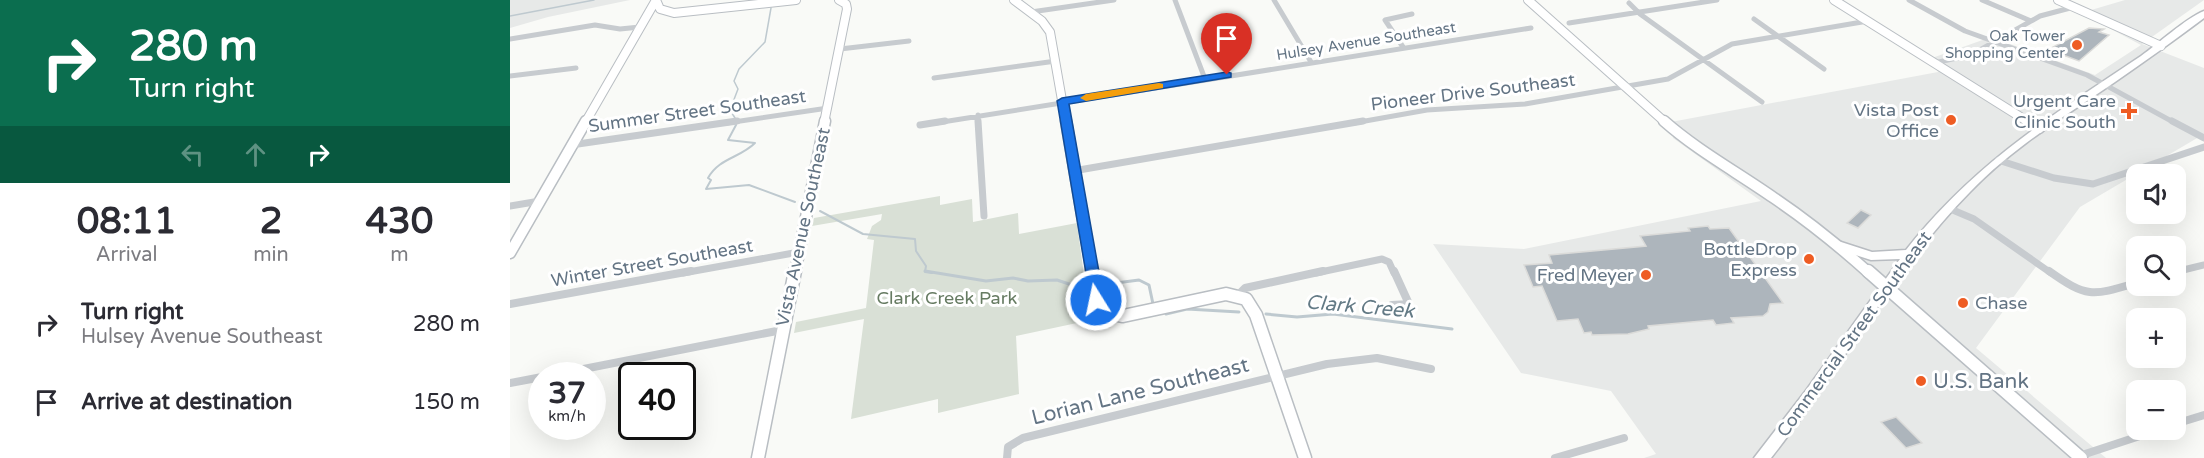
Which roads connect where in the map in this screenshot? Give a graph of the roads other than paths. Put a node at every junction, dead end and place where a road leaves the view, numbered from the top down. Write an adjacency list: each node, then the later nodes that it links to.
1 (656, 0): 16 (main road); 19 (main road)
2 (795, 0): 16 (main road)
3 (839, 0): 34 (main road, Vista Avenue Southeast)
4 (1014, 0): 17 (main road)
5 (1114, 0): 17 (street)
6 (1175, 0): 43 (street)
7 (1274, 0): 37 (street)
8 (1528, 0): 45 (main road)
9 (1717, 0): 18 (street)
10 (1834, 0): 23 (main road)
11 (1909, 0): 31 (street)
12 (1982, 0): 24 (street)
13 (2058, 0): 15 (main road)
14 (1629, 3): 18 (street)
15 (2074, 7): 24 (street); 32 (main road)
16 (668, 12): 19 (main road)
17 (1031, 12): 36 (main road)
18 (1639, 12): 25 (street); 35 (street)
19 (647, 14): 26 (main road)
20 (1412, 14): 33 (street)
21 (2204, 14): 32 (main road, Commercial Street Southeast)
22 (1754, 19): 28 (street)
23 (1868, 21): 28 (street, Pioneer Drive Southeast); 38 (main road)
24 (2031, 21): 31 (street)
25 (1569, 23)
26 (640, 27): 29 (street); 53 (main road)
27 (1532, 28): 33 (street, Hulsey Avenue Southeast)
28 (1777, 37): 35 (street, Pioneer Drive Southeast); 40 (street)
29 (512, 38)
30 (909, 41): 34 (street)
31 (1996, 42): 38 (street); 44 (street)
32 (2161, 46): 44 (main road, Commercial Street Southeast)
33 (1403, 47): 37 (street, Hulsey Avenue Southeast)
34 (840, 49): 48 (main road, Vista Avenue Southeast)
35 (1704, 60): 45 (street, Pioneer Drive Southeast); 47 (street)
36 (1056, 61): 42 (street); 46 (main road)
37 (1311, 62): 43 (street, Hulsey Avenue Southeast)
38 (1934, 63): 51 (main road)
39 (576, 68): 41 (street)
40 (1824, 69)
41 (510, 76)
42 (934, 78)
43 (1205, 79): 46 (street, Hulsey Avenue Southeast)
44 (2104, 84): 51 (main road, Commercial Street Southeast); 52 (street)
45 (1623, 87): 56 (street, Pioneer Drive Southeast); 61 (main road)
46 (1062, 101): 49 (street, Hulsey Avenue Southeast); 56 (main road)
47 (1762, 102)
48 (828, 108): 53 (street, Summer Street Southeast); 62 (main road, Vista Avenue Southeast)
49 (978, 115): 50 (street, Hulsey Avenue Southeast); 60 (street)
50 (920, 125)
51 (2039, 128): 55 (main road, Commercial Street Southeast)
52 (2204, 138)
53 (571, 145): 57 (main road)
54 (2204, 147): 55 (street)
55 (1998, 160): 59 (main road, Commercial Street Southeast)
56 (1073, 171): 69 (main road)
57 (540, 201): 58 (street); 63 (main road)
58 (510, 206)
59 (1948, 208): 64 (main road, Commercial Street Southeast); 68 (street)
60 (984, 216)
61 (1838, 245): 64 (main road); 67 (main road)
62 (799, 252): 70 (street, Winter Street Southeast); 72 (main road, Vista Avenue Southeast)
63 (510, 253)
64 (1910, 255): 67 (main road, Commercial Street Southeast)
65 (2204, 265): 66 (street)
66 (2186, 270)
67 (1886, 286): 82 (main road); 87 (main road, Commercial Street Southeast)
68 (2126, 286)
69 (1238, 295): 71 (street); 75 (main road)
70 (510, 303)
71 (1392, 305)
72 (782, 330): 73 (street); 83 (main road, Vista Avenue Southeast)
73 (606, 365)
74 (1431, 369): 75 (street, Lorian Lane Southeast)
75 (1277, 376): 84 (street, Lorian Lane Southeast); 85 (main road)
76 (528, 380): 77 (street)
77 (510, 383)
78 (2204, 415): 79 (street)
79 (2186, 421)
80 (1624, 438): 86 (street)
81 (2129, 440): 82 (street)
82 (2080, 457)
83 (758, 458)
84 (1007, 458)
85 (1305, 458)
86 (1555, 458)
87 (1762, 458)

